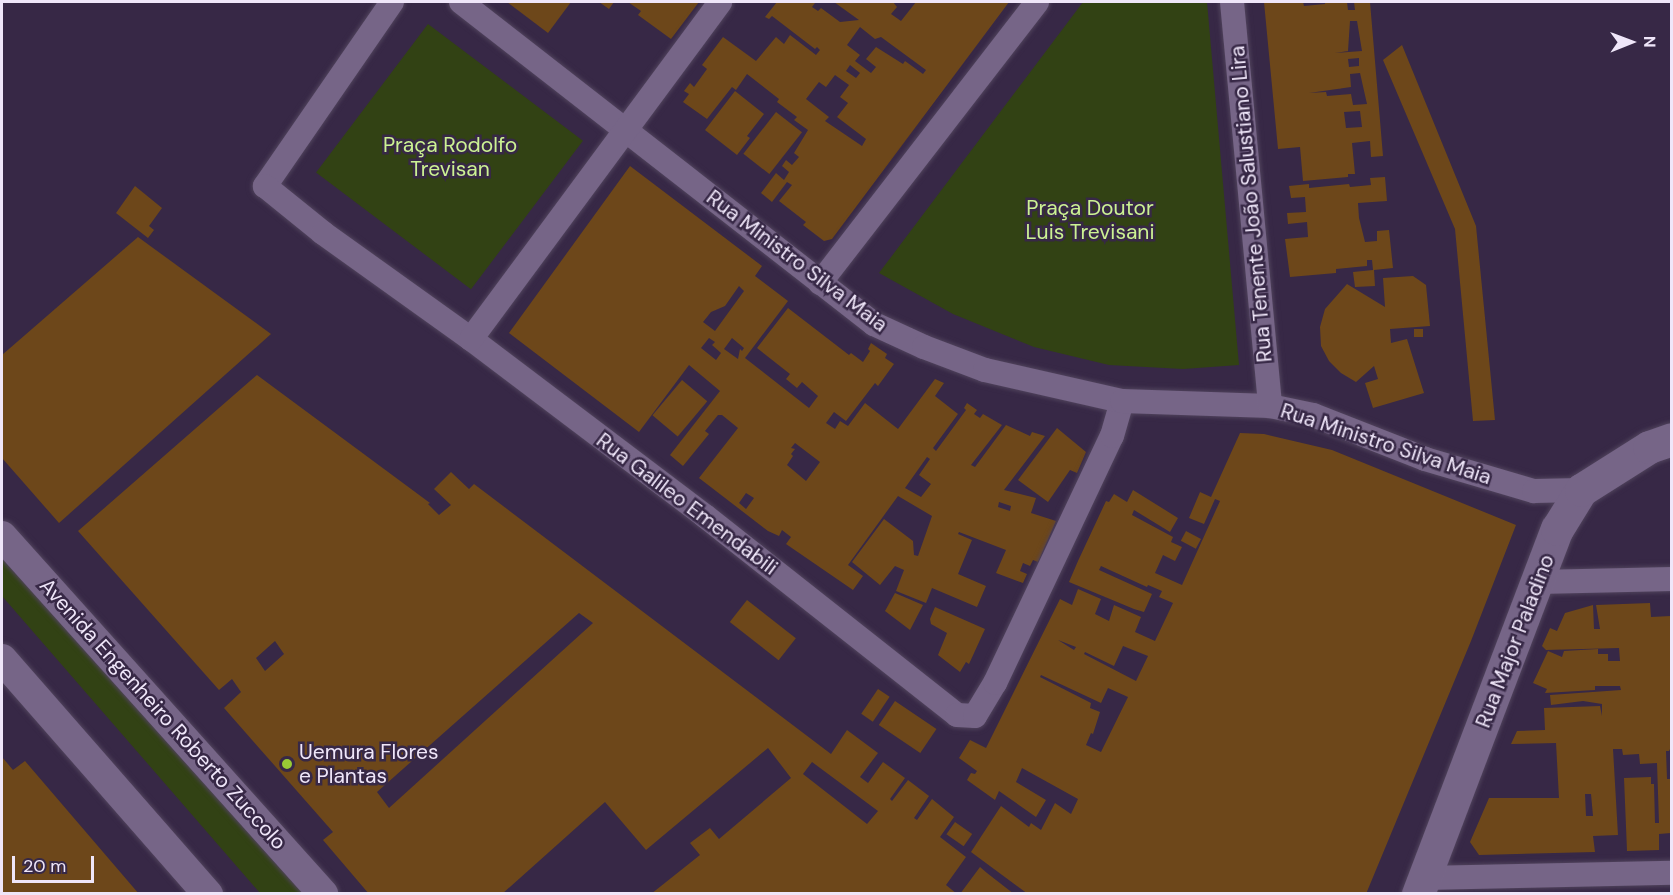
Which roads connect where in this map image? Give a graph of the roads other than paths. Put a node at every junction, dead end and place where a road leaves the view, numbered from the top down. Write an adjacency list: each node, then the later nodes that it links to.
1 (392, 2): 8 (street, Rua Galileo Emendabili)
2 (461, 2): 6 (street, Rua Ministro Silva Maia)
3 (720, 2): 6 (street)
4 (1037, 2): 7 (street)
5 (1232, 2): 10 (street, Rua Tenente João Salustiano Lira)
6 (624, 128): 7 (street, Rua Ministro Silva Maia); 8 (street)
7 (820, 283): 9 (street, Rua Ministro Silva Maia)
8 (471, 339): 9 (street, Rua Galileo Emendabili)
9 (1122, 401): 10 (street, Rua Ministro Silva Maia)
10 (1270, 406): 13 (street, Rua Ministro Silva Maia)
11 (1671, 439): 12 (main road, Rua Major Paladino)
12 (1581, 490): 13 (street, Rua Ministro Silva Maia); 14 (main road, Rua Major Paladino)
13 (1534, 491): 14 (street)
14 (1557, 529): 18 (main road, Rua Major Paladino)
15 (5, 540): 16 (street); 23 (street, Avenida Engenheiro Roberto Zuccolo)
16 (2, 575)
17 (1671, 579): 18 (street)
18 (1538, 582): 21 (main road, Rua Major Paladino)
19 (2, 659): 22 (street)
20 (1671, 873): 21 (street)
21 (1421, 886)
22 (208, 894)
23 (323, 894)

